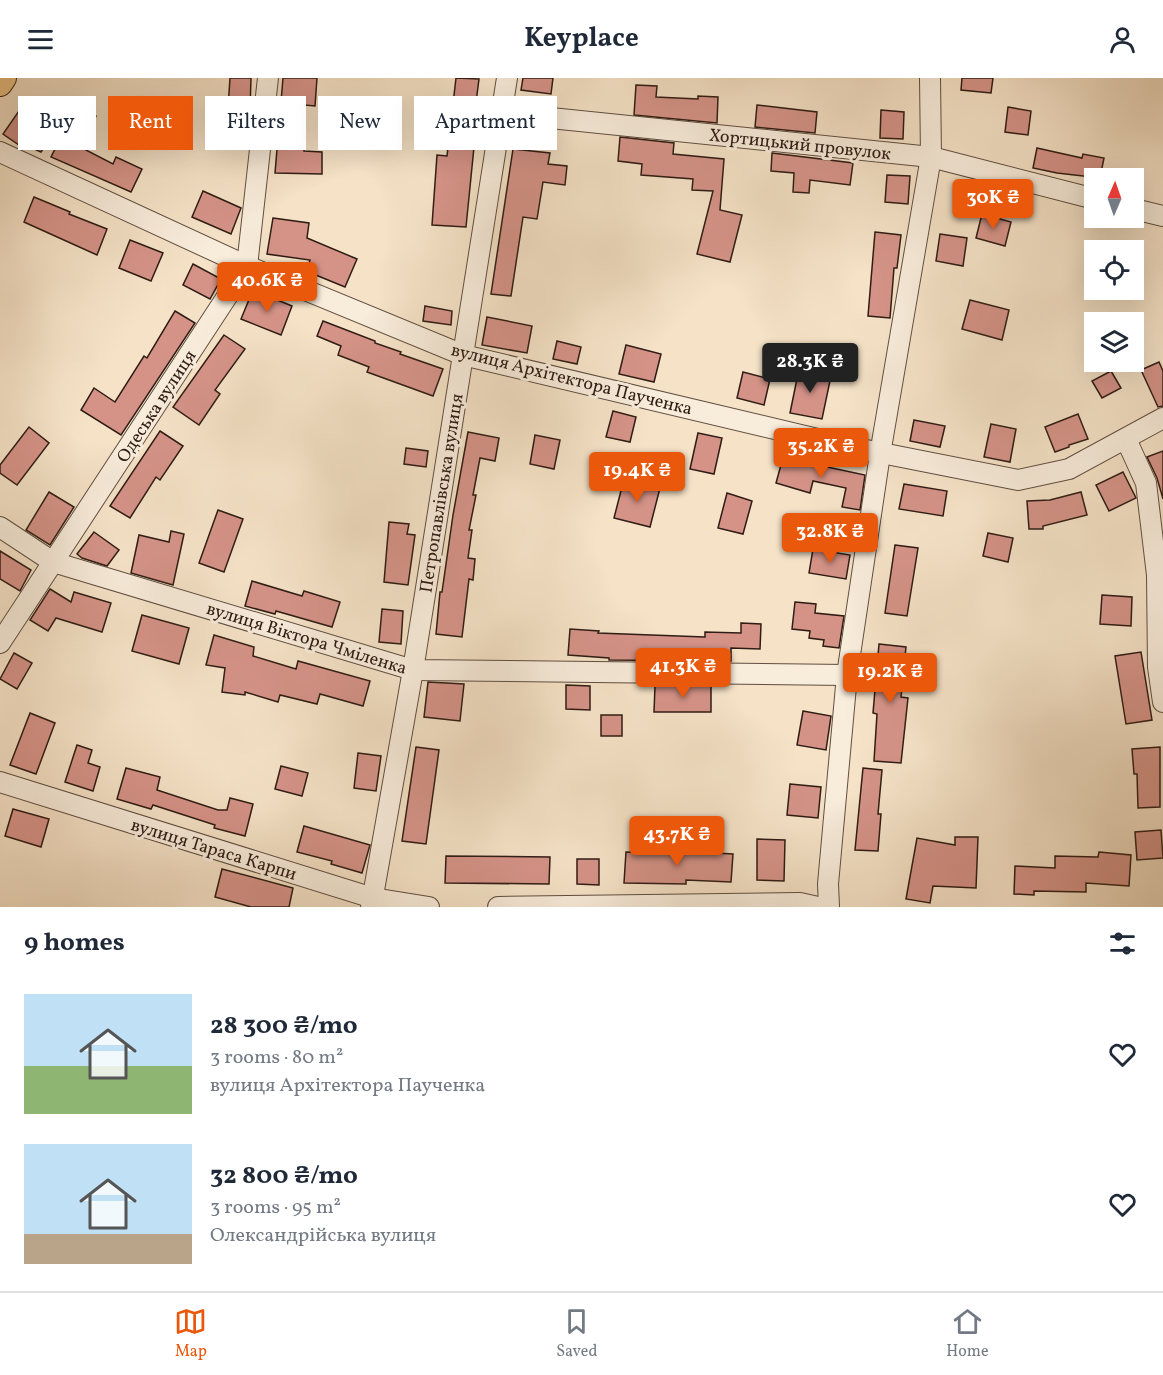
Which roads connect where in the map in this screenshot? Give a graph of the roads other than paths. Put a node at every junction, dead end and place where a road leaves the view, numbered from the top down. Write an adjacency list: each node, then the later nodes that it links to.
1 (4, 78): 5 (main road)
2 (268, 78): 14 (street, Одеська вулиця)
3 (507, 78): 6 (street, Петропавлівська вулиця)
4 (930, 78): 10 (street)
5 (0, 84)
6 (504, 96)
7 (557, 119): 10 (street, Хортицький провулок)
8 (496, 150): 15 (street, Петропавлівська вулиця)
9 (0, 152): 14 (street, вулиця Архітектора Паученка)
10 (932, 157): 11 (street, Хортицький провулок); 18 (street)
11 (1084, 196)
12 (1144, 211): 13 (street)
13 (1163, 216)
14 (247, 266): 15 (street, вулиця Архітектора Паученка); 20 (street, Одеська вулиця)
15 (463, 355): 18 (street, вулиця Архітектора Паученка); 22 (street, Петропавлівська вулиця)
16 (1163, 418): 17 (street, вулиця Архітектора Паученка)
17 (1126, 439): 18 (street, вулиця Архітектора Паученка); 24 (street)
18 (880, 454): 23 (street)
19 (0, 527): 20 (street, вулиця Віктора Чміленка)
20 (53, 562): 21 (street, Одеська вулиця); 22 (street, вулиця Віктора Чміленка)
21 (0, 644)
22 (413, 670): 23 (street, вулиця Віктора Чміленка); 26 (street, Петропавлівська вулиця)
23 (847, 675): 30 (street)
24 (1163, 702)
25 (0, 782): 26 (street, вулиця Тараса Карпи)
26 (372, 902): 27 (street, вулиця Тараса Карпи)
27 (429, 907)
28 (498, 907): 29 (street)
29 (818, 907)
30 (829, 907)

